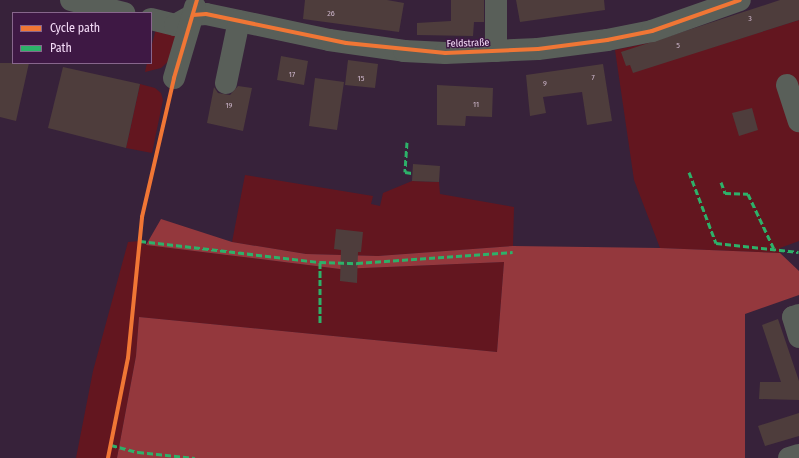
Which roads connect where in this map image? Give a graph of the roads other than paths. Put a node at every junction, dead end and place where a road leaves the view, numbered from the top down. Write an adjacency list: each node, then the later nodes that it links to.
1 (71, 0): 5 (street)
2 (496, 0): 9 (street)
3 (740, 0): 6 (street, Feldstraße)
4 (195, 8): 7 (street); 8 (street, Feldstraße); 10 (street)
5 (120, 12)
6 (700, 14): 9 (street, Feldstraße)
7 (152, 19)
8 (239, 21): 9 (street, Feldstraße); 11 (street)
9 (496, 51)
10 (174, 78)
11 (226, 83)
12 (787, 85): 13 (street)
13 (799, 121)
14 (799, 315): 15 (street)
15 (799, 337)
16 (799, 455): 17 (street)
17 (789, 458)

